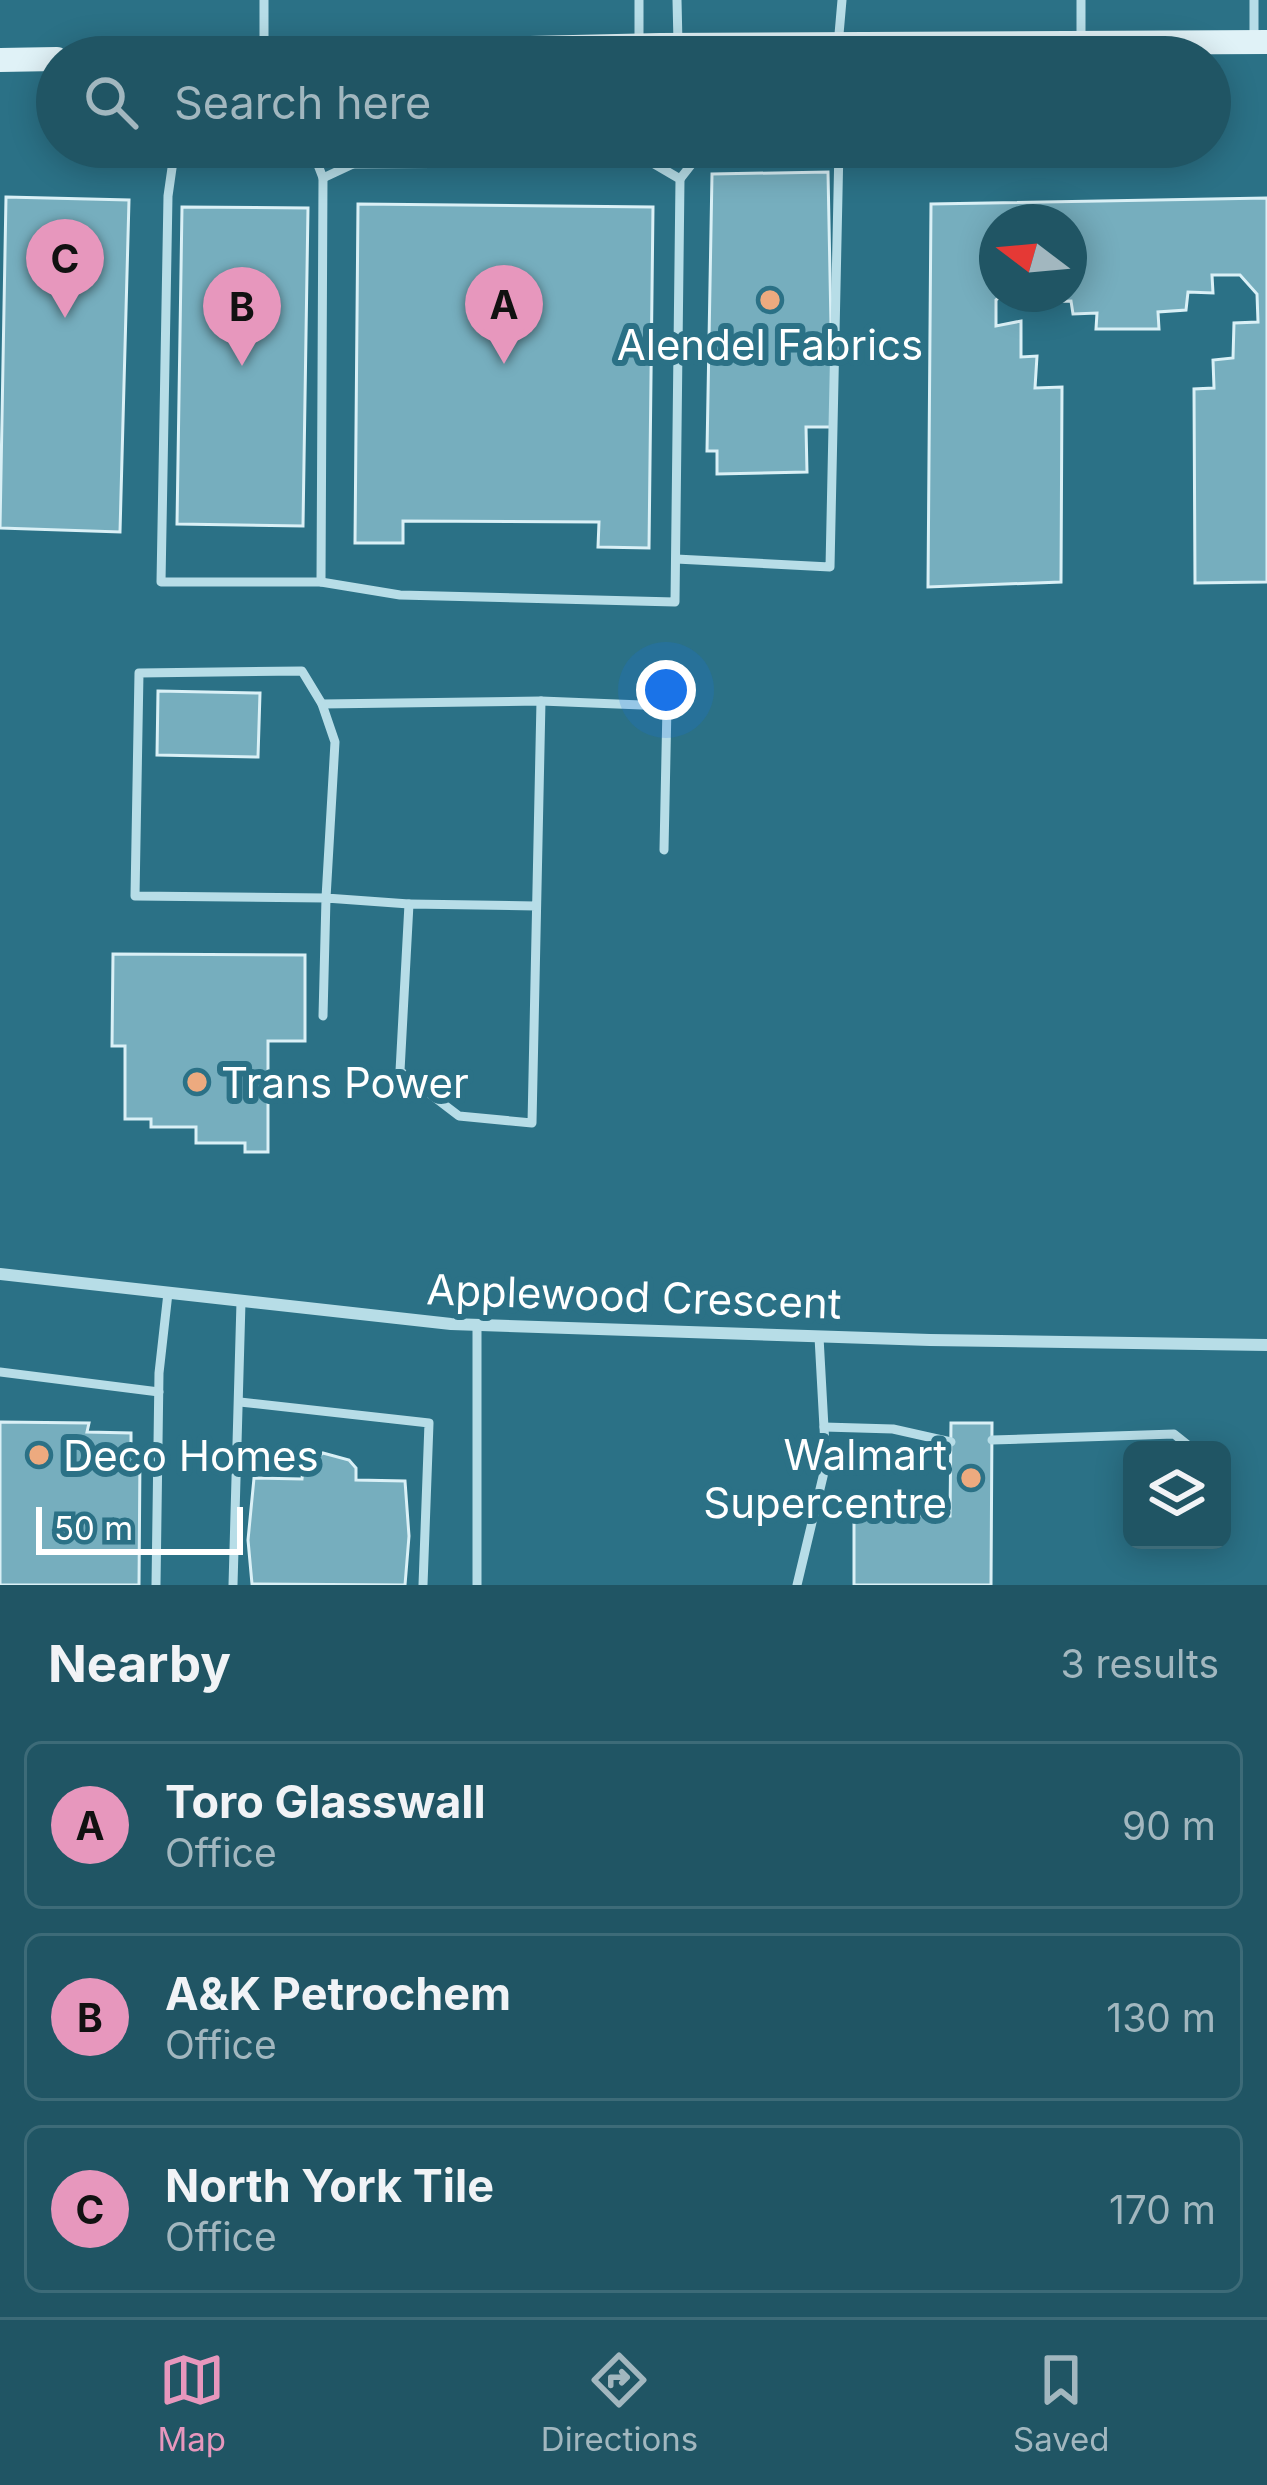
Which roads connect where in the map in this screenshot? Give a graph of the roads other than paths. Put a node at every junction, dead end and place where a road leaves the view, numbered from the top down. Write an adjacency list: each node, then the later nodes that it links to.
1 (264, 0): 7 (lane)
2 (639, 0): 8 (lane)
3 (677, 0): 9 (lane)
4 (842, 0): 10 (lane)
5 (1081, 0): 11 (lane)
6 (1254, 0): 13 (lane)
7 (264, 36)
8 (640, 36)
9 (678, 36)
10 (838, 36)
11 (1081, 36)
12 (1231, 42): 13 (street)
13 (1261, 42)
14 (36, 59): 15 (street)
15 (0, 60)
16 (172, 168): 25 (lane)
17 (318, 168): 22 (lane)
18 (344, 168): 22 (lane)
19 (661, 168): 23 (lane)
20 (689, 168): 23 (lane)
21 (839, 168): 24 (lane)
22 (323, 178): 25 (lane)
23 (680, 179): 24 (lane)
24 (676, 559): 25 (lane)
25 (320, 582)
26 (541, 701): 27 (lane); 28 (lane); 31 (lane)
27 (322, 704): 29 (lane); 29 (lane)
28 (664, 850)
29 (326, 898): 30 (lane); 32 (lane)
30 (409, 904): 31 (lane); 31 (lane)
31 (536, 906)
32 (323, 1016)
33 (0, 1274): 34 (street, Applewood Crescent)
34 (168, 1293): 35 (street, Applewood Crescent); 40 (lane)
35 (241, 1301): 36 (street, Applewood Crescent); 41 (lane)
36 (477, 1325): 37 (street, Applewood Crescent); 49 (lane)
37 (819, 1336): 38 (street, Applewood Crescent); 42 (lane)
38 (1267, 1345)
39 (0, 1372): 40 (lane)
40 (159, 1392): 46 (lane)
41 (240, 1402): 47 (lane); 48 (lane)
42 (824, 1427): 45 (lane); 50 (lane)
43 (992, 1440): 44 (lane)
44 (1183, 1441)
45 (950, 1442)
46 (156, 1585)
47 (233, 1585)
48 (424, 1585)
49 (477, 1585)
50 (797, 1585)

